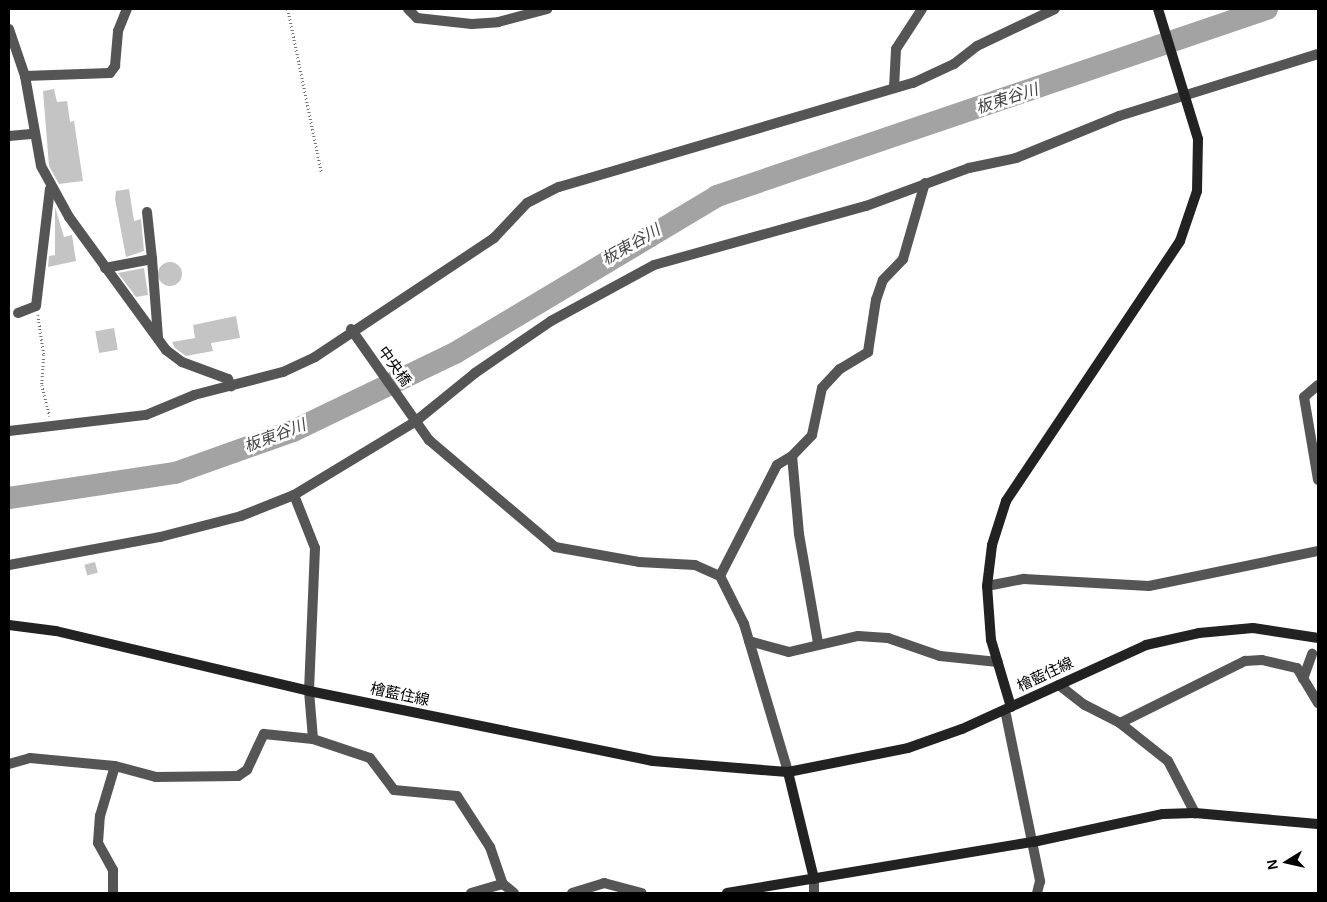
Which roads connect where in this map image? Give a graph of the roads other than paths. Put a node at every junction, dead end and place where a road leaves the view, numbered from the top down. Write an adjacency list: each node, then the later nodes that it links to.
1 (128, 9): 9 (street)
2 (408, 9): 3 (street)
3 (547, 9)
4 (922, 9): 10 (street)
5 (1055, 9): 10 (street)
6 (1158, 9): 11 (main road)
7 (9, 29): 9 (street)
8 (1318, 54): 11 (street)
9 (25, 76): 12 (street)
10 (894, 88): 20 (street)
11 (1188, 97): 14 (street); 32 (main road)
12 (34, 134): 13 (street); 15 (street)
13 (9, 136)
14 (925, 183): 24 (street); 26 (street)
15 (50, 188): 18 (street); 19 (street)
16 (147, 212): 17 (street)
17 (152, 259): 18 (street); 21 (street)
18 (106, 268): 21 (street)
19 (18, 313)
20 (353, 333): 23 (street); 24 (street, 中央橋)
21 (158, 340): 23 (street)
22 (1318, 385): 27 (street)
23 (231, 386): 25 (street)
24 (414, 417): 28 (street); 31 (street, 中央橋)
25 (9, 431)
26 (792, 456): 31 (street); 36 (street)
27 (1318, 480)
28 (294, 495): 30 (street); 41 (street)
29 (1318, 551): 32 (street)
30 (9, 565)
31 (720, 576): 35 (street)
32 (987, 586): 38 (main road)
33 (9, 625): 41 (main road, 檜藍住線)
34 (1318, 638): 40 (main road, 檜藍住線)
35 (749, 641): 36 (street); 48 (street)
36 (818, 643): 38 (street)
37 (1312, 654): 39 (street)
38 (998, 662): 43 (main road)
39 (1303, 679): 42 (street); 44 (street)
40 (1059, 685): 43 (main road, 檜藍住線); 44 (street)
41 (309, 691): 45 (street); 48 (main road, 檜藍住線)
42 (1318, 703)
43 (1008, 708): 48 (main road, 檜藍住線); 51 (street)
44 (1120, 723): 49 (street)
45 (313, 739): 47 (street); 53 (street)
46 (9, 764): 47 (street)
47 (115, 766): 54 (street)
48 (788, 772): 52 (main road)
49 (1195, 813): 50 (main road); 51 (main road)
50 (1318, 824)
51 (1033, 842): 52 (main road); 61 (street)
52 (814, 879): 59 (main road); 60 (street)
53 (503, 884): 55 (street); 56 (street)
54 (113, 893)
55 (470, 893)
56 (514, 893)
57 (572, 893): 58 (street)
58 (642, 893)
59 (727, 893)
60 (814, 893)
61 (1037, 893)

